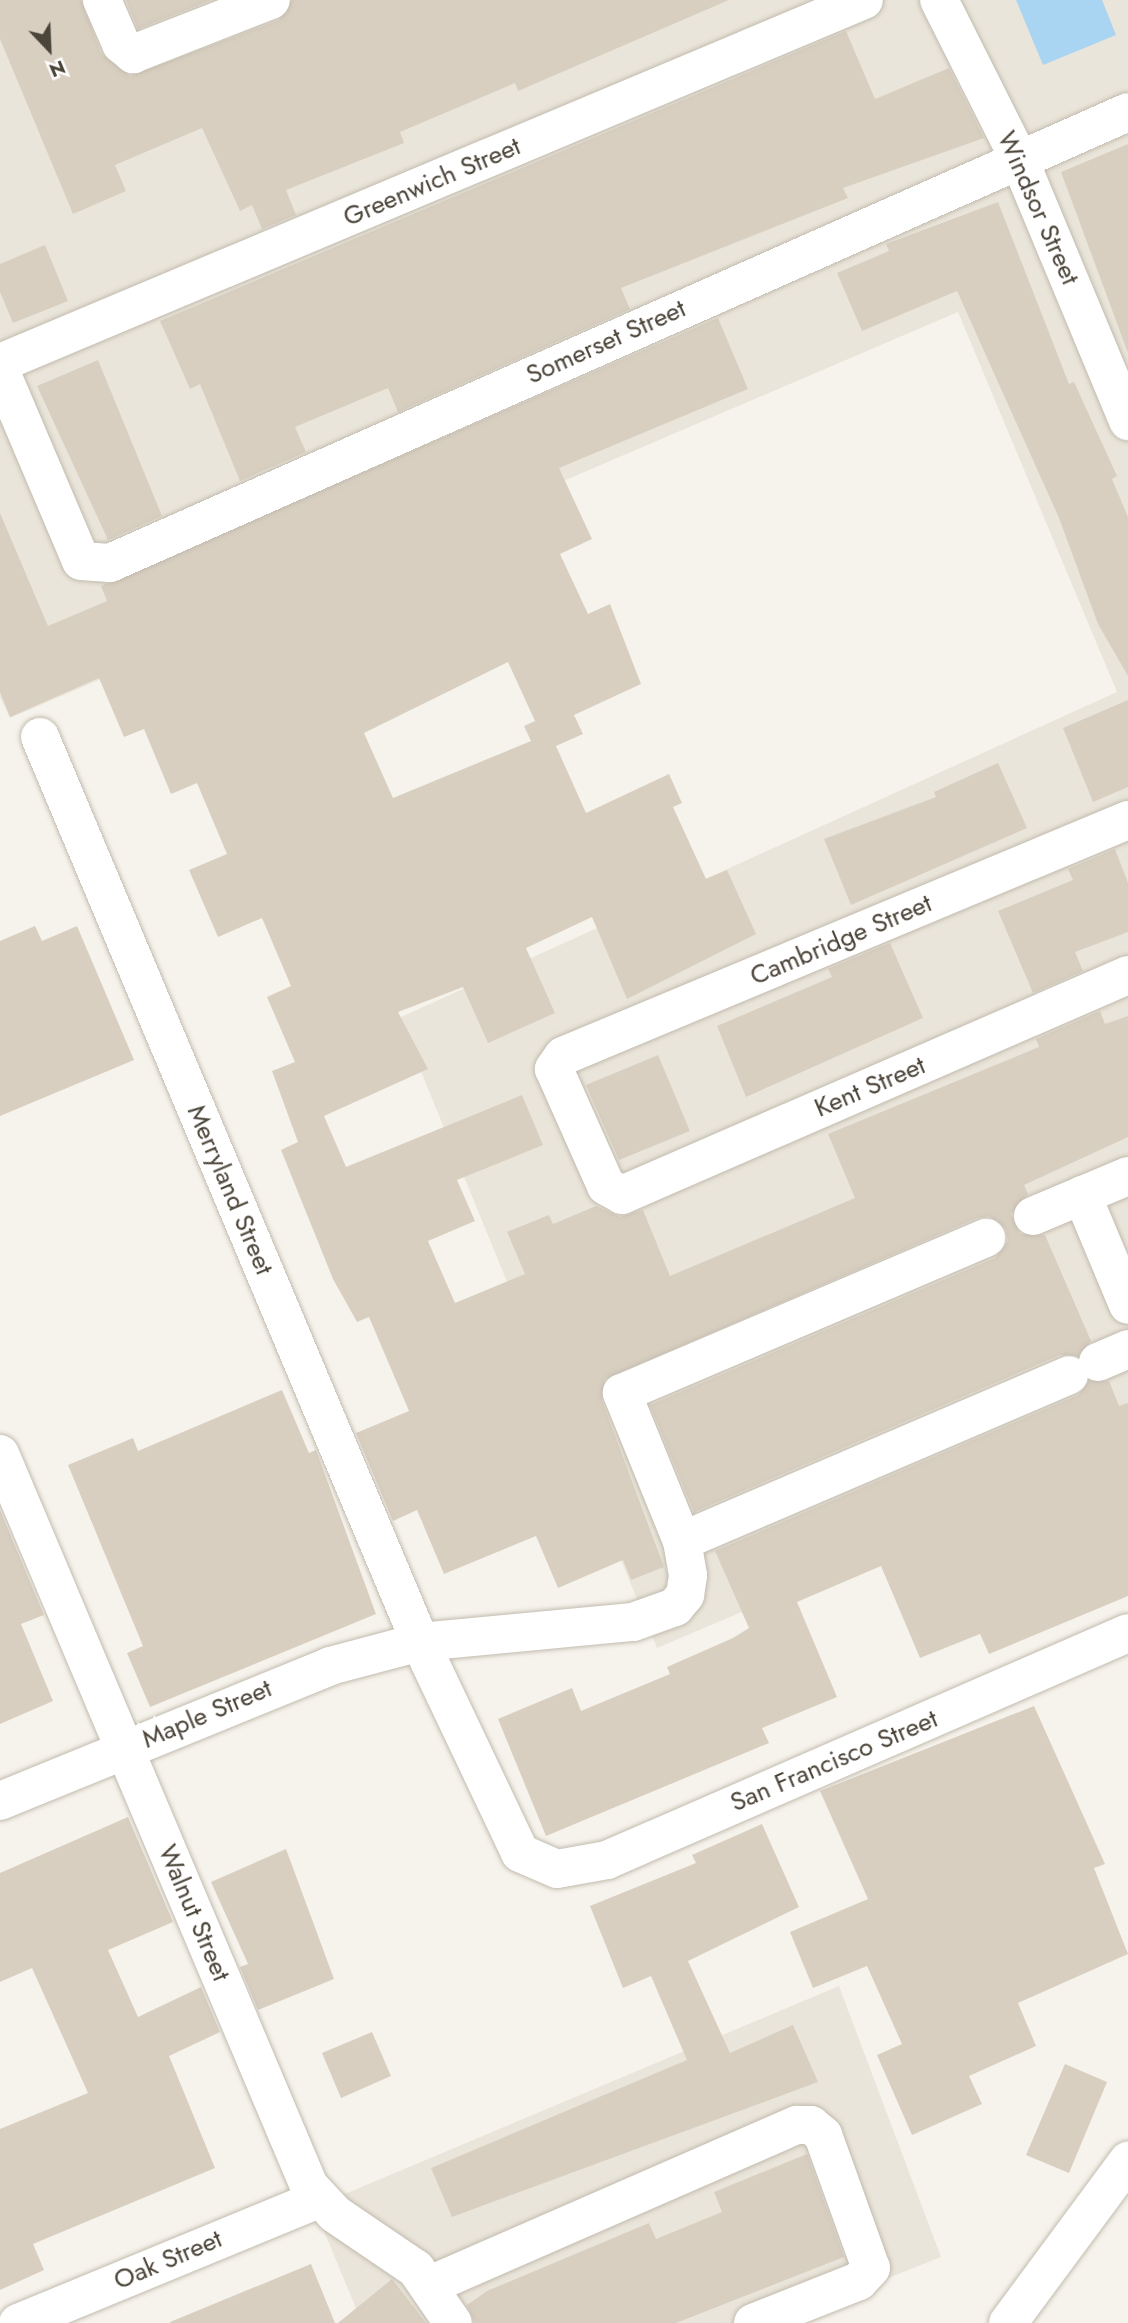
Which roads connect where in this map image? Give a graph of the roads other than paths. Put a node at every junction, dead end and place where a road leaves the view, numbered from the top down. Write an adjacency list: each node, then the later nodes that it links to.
1 (102, 0): 2 (street)
2 (271, 0)
3 (864, 0): 8 (street, Greenwich Street)
4 (939, 0): 6 (street, Windsor Street)
5 (1128, 111): 6 (street, Somerset Street)
6 (1019, 159): 7 (street, Windsor Street); 9 (street, Somerset Street)
7 (1115, 352): 10 (street, Windsor Street)
8 (0, 363)
9 (0, 370)
10 (1128, 421)
11 (40, 737): 24 (street, Merryland Street)
12 (1128, 820): 15 (street, Cambridge Street)
13 (1128, 975): 15 (street, Kent Street)
14 (1128, 1176): 16 (street)
15 (611, 1193)
16 (1082, 1195): 17 (street); 19 (street)
17 (1033, 1216)
18 (986, 1238): 22 (street)
19 (1128, 1305)
20 (1098, 1362): 22 (street)
21 (0, 1454): 25 (street, Walnut Street)
22 (682, 1541): 24 (street, Maple Street)
23 (1128, 1633): 27 (street, San Francisco Street)
24 (420, 1643): 25 (street, Maple Street); 27 (street, Merryland Street)
25 (125, 1748): 26 (street, Maple Street); 29 (street, Walnut Street)
26 (0, 1801)
27 (536, 1863)
28 (1128, 2161): 34 (street)
29 (319, 2199): 30 (street, Walnut Street); 31 (street, Oak Street)
30 (430, 2285): 32 (street, Walnut Street); 33 (street)
31 (18, 2323)
32 (453, 2323)
33 (753, 2323)
34 (1008, 2323)

